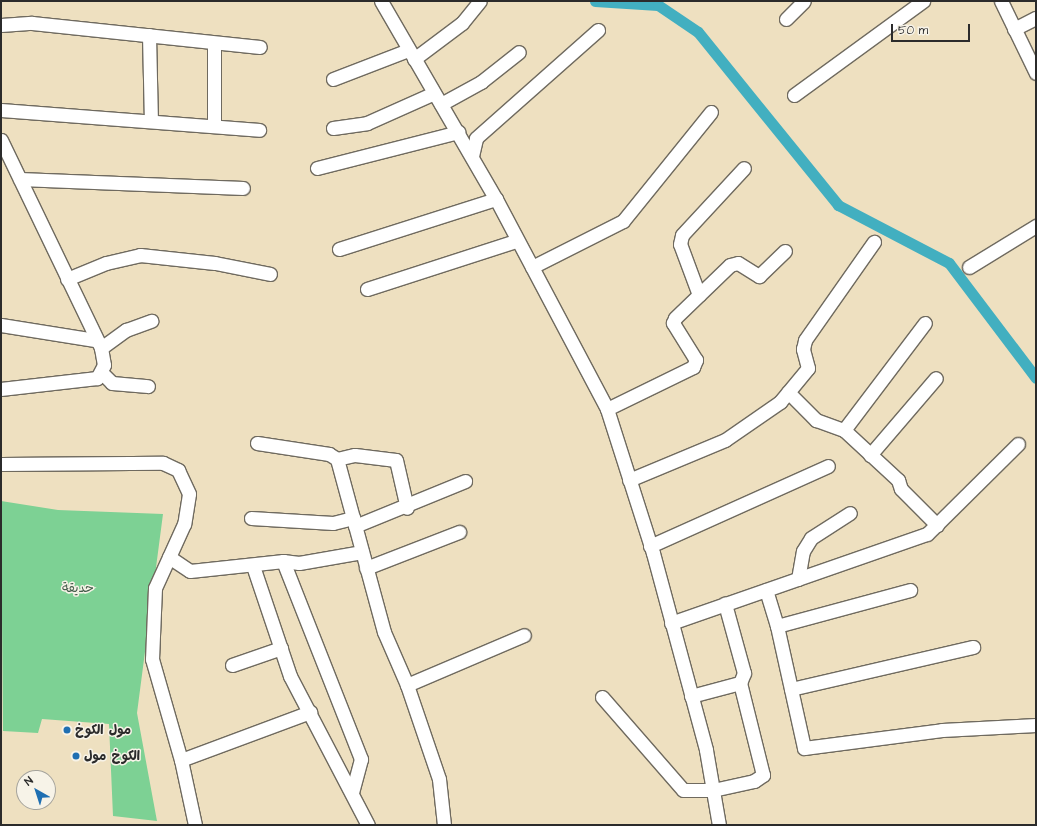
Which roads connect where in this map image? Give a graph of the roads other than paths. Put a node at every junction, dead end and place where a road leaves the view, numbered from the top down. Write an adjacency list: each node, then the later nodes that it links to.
1 (381, 1): 15 (street)
2 (480, 1): 15 (street)
3 (804, 1): 6 (street)
4 (923, 1): 18 (street)
5 (1001, 1): 9 (street)
6 (786, 18)
7 (1036, 18): 9 (street)
8 (1, 25): 11 (street)
9 (1014, 29): 16 (street)
10 (598, 30): 28 (street)
11 (149, 36): 12 (street); 22 (street)
12 (214, 42): 13 (street); 23 (street)
13 (260, 47)
14 (519, 52): 19 (street)
15 (411, 54): 17 (street); 19 (street)
16 (1036, 73)
17 (333, 79)
18 (794, 95)
19 (437, 99): 24 (street); 26 (street)
20 (1, 110): 22 (street)
21 (711, 112): 39 (street)
22 (150, 121): 23 (street)
23 (214, 126): 25 (street)
24 (333, 128)
25 (259, 130)
26 (458, 132): 28 (street); 29 (street)
27 (1, 140): 31 (street)
28 (472, 156): 33 (street)
29 (318, 168)
30 (744, 168): 44 (street)
31 (20, 179): 32 (street); 42 (street)
32 (243, 188)
33 (496, 199): 35 (street); 37 (street)
34 (1036, 226): 40 (street)
35 (516, 241): 39 (street); 43 (street)
36 (874, 242): 53 (street)
37 (339, 249)
38 (785, 251): 44 (street)
39 (532, 267): 54 (street)
40 (969, 267)
41 (270, 274): 42 (street)
42 (67, 279): 48 (street)
43 (367, 289)
44 (699, 295): 54 (street)
45 (151, 322): 48 (street)
46 (925, 323): 55 (street)
47 (1, 325): 48 (street)
48 (98, 344): 49 (street)
49 (102, 374): 51 (street); 52 (street)
50 (936, 378): 58 (street)
51 (148, 386)
52 (1, 389)
53 (788, 392): 55 (street); 62 (street)
54 (607, 409): 62 (street)
55 (844, 430): 58 (street)
56 (257, 443): 59 (street)
57 (1018, 444): 68 (street)
58 (870, 454): 68 (street)
59 (338, 459): 64 (street); 67 (street)
60 (1, 464): 72 (street)
61 (828, 466): 70 (street)
62 (629, 480): 70 (street)
63 (465, 481): 64 (street)
64 (407, 508): 67 (street)
65 (850, 513): 76 (street)
66 (251, 518): 67 (street)
67 (354, 522): 71 (street)
68 (937, 526): 76 (street)
69 (459, 532): 75 (street)
70 (650, 546): 80 (street)
71 (362, 552): 73 (street); 75 (street)
72 (169, 558): 74 (street); 93 (street)
73 (283, 561): 74 (street); 95 (street)
74 (253, 566): 84 (street)
75 (366, 568): 87 (street)
76 (798, 579): 77 (street)
77 (766, 590): 79 (street); 81 (street)
78 (910, 590): 81 (street)
79 (725, 604): 80 (street); 86 (street)
80 (672, 623): 89 (street)
81 (777, 626): 88 (street)
82 (524, 635): 87 (street)
83 (973, 647): 88 (street)
84 (281, 648): 85 (street); 91 (street)
85 (232, 665)
86 (740, 683): 89 (street); 94 (street)
87 (407, 685): 98 (street)
88 (791, 689): 92 (street)
89 (691, 696): 94 (street)
90 (602, 697): 94 (street)
91 (310, 712): 93 (street); 95 (street)
92 (1036, 725)
93 (181, 760): 96 (street)
94 (713, 790): 99 (street)
95 (352, 792): 97 (street)
96 (195, 825)
97 (368, 825)
98 (444, 825)
99 (719, 825)

